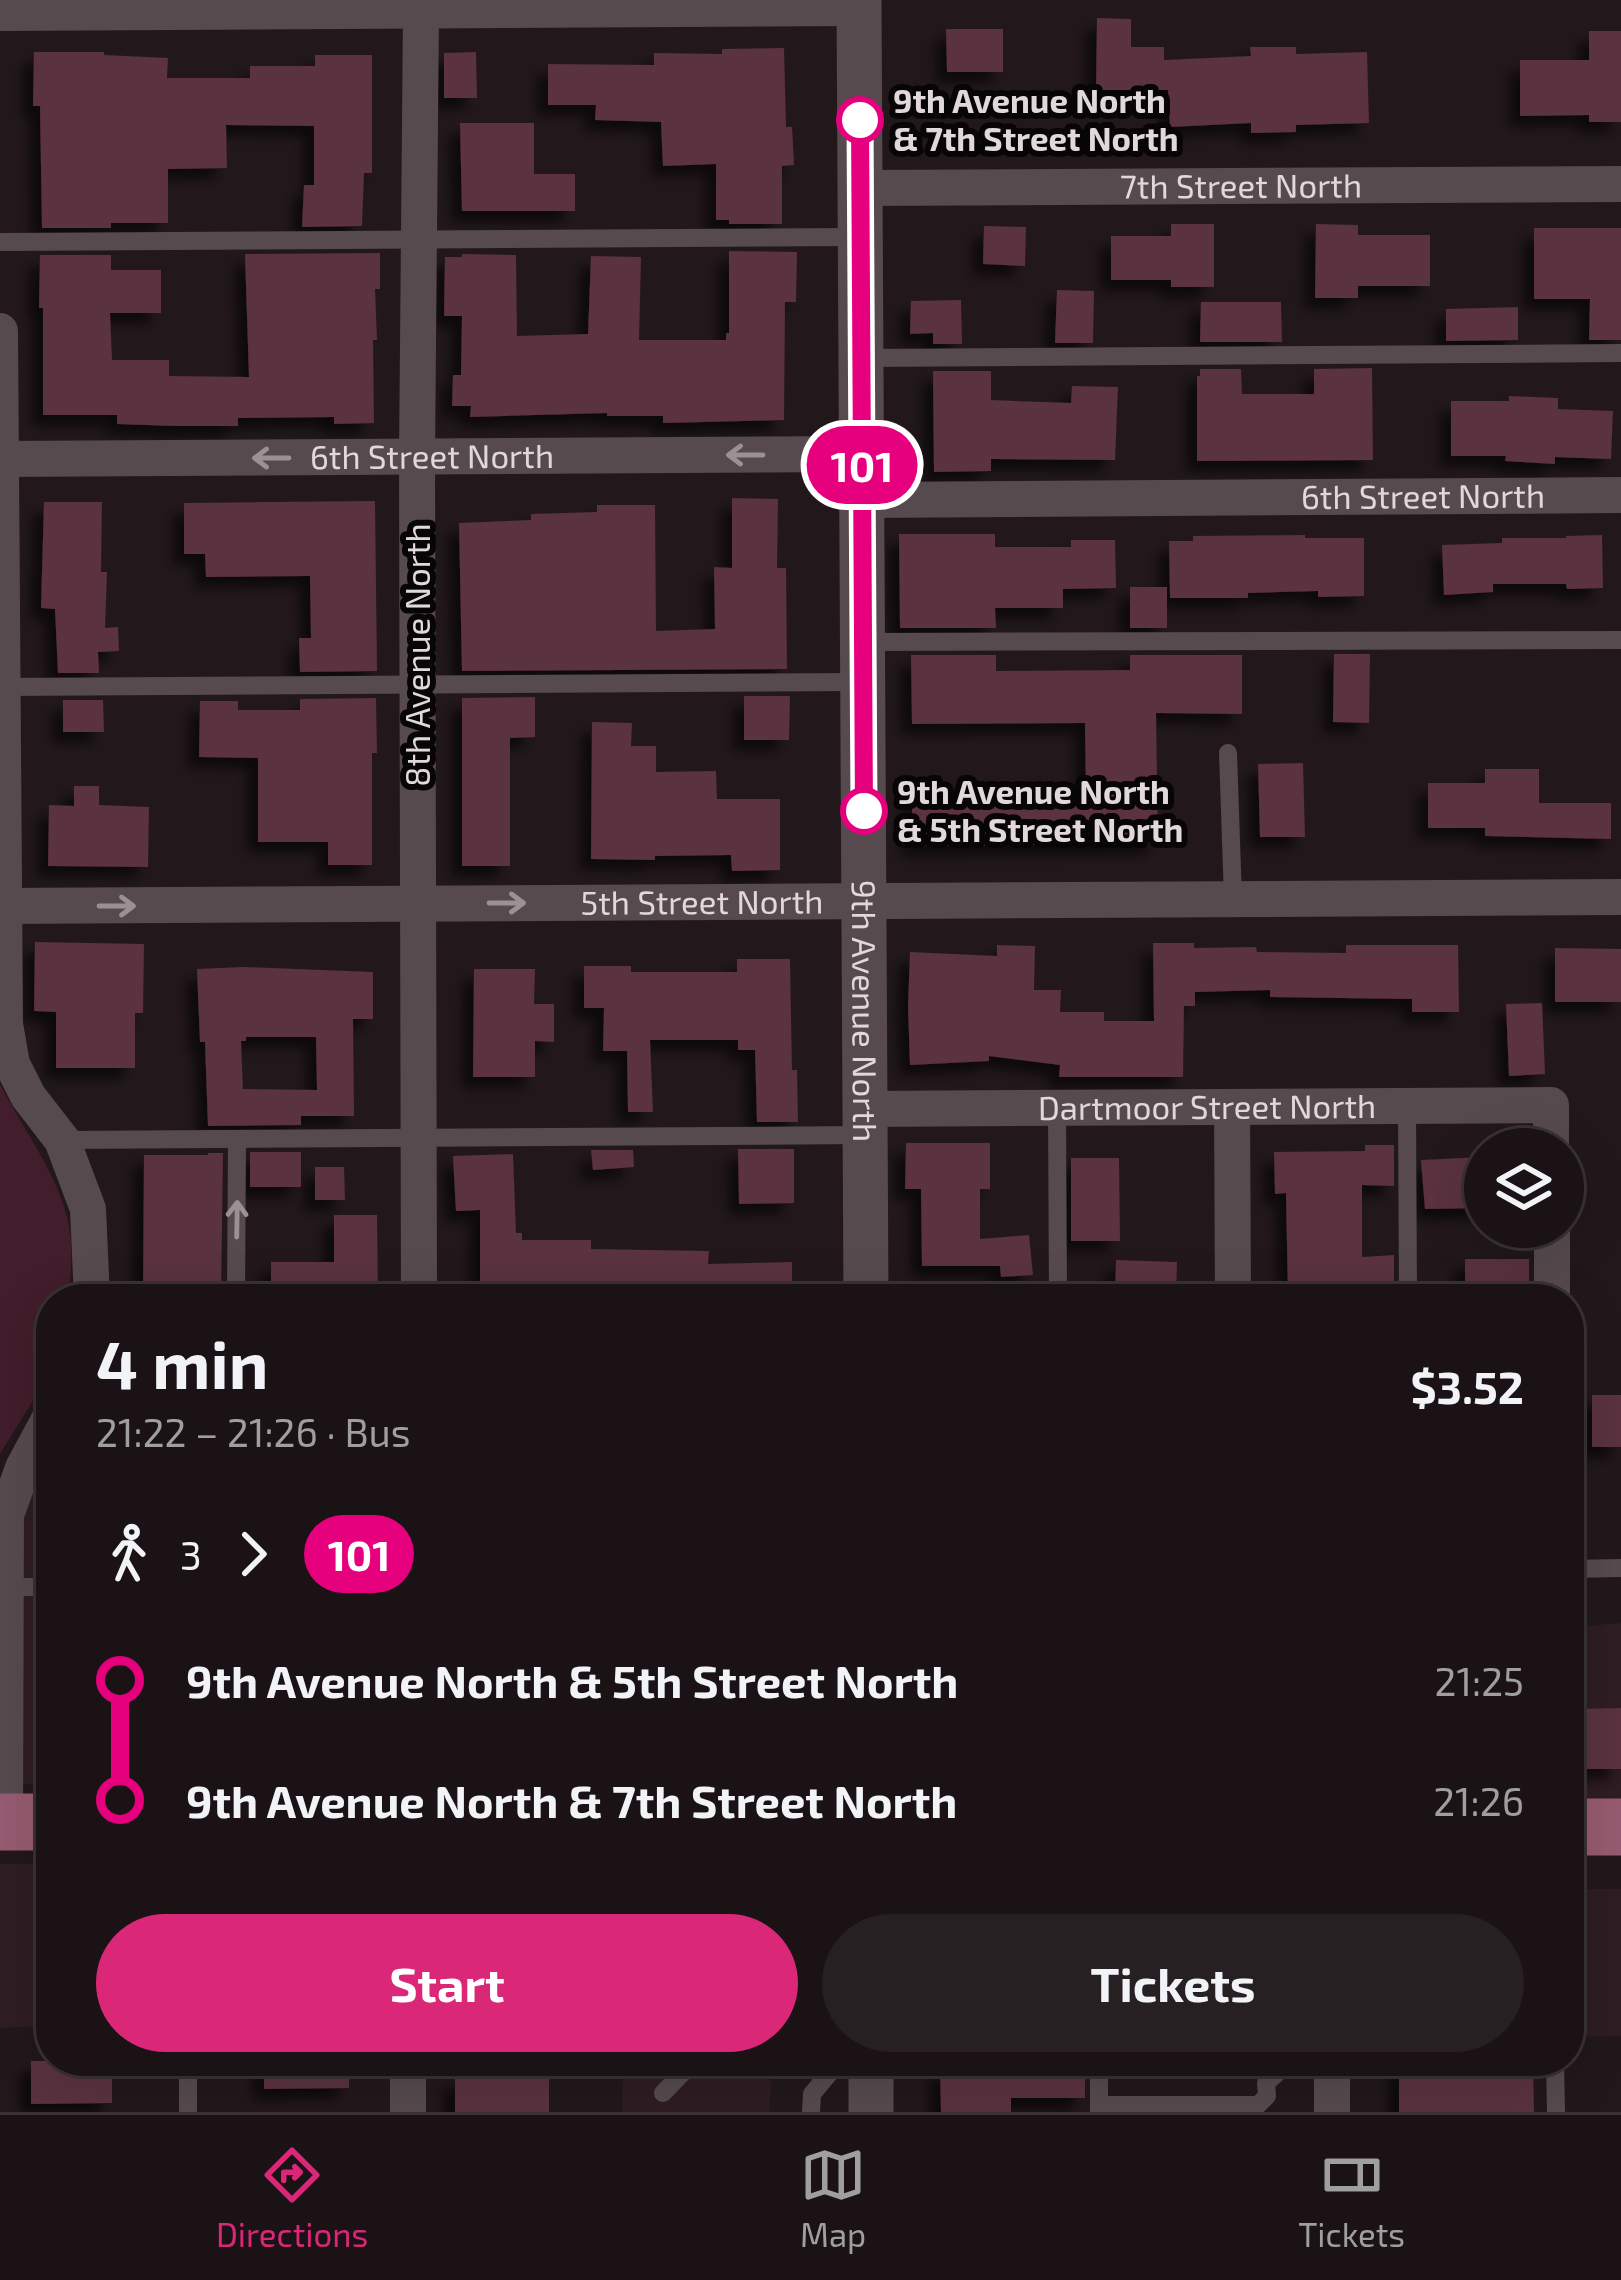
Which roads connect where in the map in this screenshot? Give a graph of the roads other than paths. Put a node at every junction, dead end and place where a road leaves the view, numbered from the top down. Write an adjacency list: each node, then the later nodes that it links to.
1 (859, 4): 2 (street); 5 (street, 9th Avenue North)
2 (421, 11): 3 (street); 7 (street, 8th Avenue North)
3 (0, 13)
4 (1621, 184): 5 (street, 7th Street North)
5 (860, 188): 6 (street, 9th Avenue North)
6 (861, 237): 7 (lane); 11 (street, 9th Avenue North)
7 (418, 239): 8 (lane); 13 (street, 8th Avenue North)
8 (0, 242)
9 (0, 331): 14 (street)
10 (1621, 353): 11 (lane)
11 (861, 358): 12 (street, 9th Avenue North)
12 (862, 454): 13 (street, 6th Street North, one-way to 13); 16 (street, 9th Avenue North)
13 (417, 457): 14 (street, 6th Street North, one-way to 14); 19 (street, 8th Avenue North)
14 (1, 459): 20 (street)
15 (1621, 495): 16 (street, 6th Street North)
16 (862, 500): 18 (street, 9th Avenue North)
17 (1621, 640): 18 (lane)
18 (863, 662): 19 (lane); 24 (street, 9th Avenue North)
19 (418, 684): 20 (lane); 25 (street, 8th Avenue North)
20 (2, 687): 26 (street)
21 (1228, 753): 23 (lane)
22 (1621, 897): 23 (street, 5th Street North)
23 (1233, 899): 24 (street, 5th Street North)
24 (864, 901): 25 (street, 5th Street North, one-way to 24); 30 (street, 9th Avenue North)
25 (419, 904): 26 (street, 5th Street North, one-way to 25); 33 (street, 8th Avenue North)
26 (2, 906): 34 (street)
27 (1232, 1106): 28 (street, Dartmoor Street North); 29 (street, Dartmoor Street North); 41 (street)
28 (1408, 1106): 31 (street, Dartmoor Street North); 42 (lane)
29 (1057, 1107): 30 (street, Dartmoor Street North); 40 (lane)
30 (865, 1122): 33 (lane); 39 (street, 9th Avenue North)
31 (1551, 1128)
32 (237, 1138): 33 (lane); 34 (lane); 37 (lane, one-way to 32)
33 (418, 1138): 38 (street, 8th Avenue North)
34 (62, 1139): 36 (street)
35 (1552, 1248): 43 (street)
36 (91, 1284)
37 (236, 1284)
38 (419, 1284)
39 (866, 1284)
40 (1058, 1284)
41 (1233, 1284)
42 (1408, 1284)
43 (1552, 1284)
44 (36, 1443): 47 (street)
45 (1621, 1568): 46 (lane)
46 (1584, 1569)
47 (3, 1572): 48 (lane); 49 (street)
48 (36, 1582)
49 (18, 1822)
50 (1584, 1827): 51 (main road)
51 (1621, 1827)
52 (188, 2076): 63 (lane)
53 (408, 2076): 64 (street)
54 (679, 2076): 61 (lane)
55 (827, 2076): 65 (lane)
56 (871, 2076): 66 (street)
57 (1099, 2076): 62 (lane)
58 (1266, 2076): 62 (lane)
59 (1332, 2076): 67 (street)
60 (1556, 2076): 68 (lane)
61 (663, 2093)
62 (1099, 2109)
63 (188, 2112)
64 (408, 2112)
65 (811, 2112)
66 (871, 2112)
67 (1332, 2112)
68 (1556, 2112)

